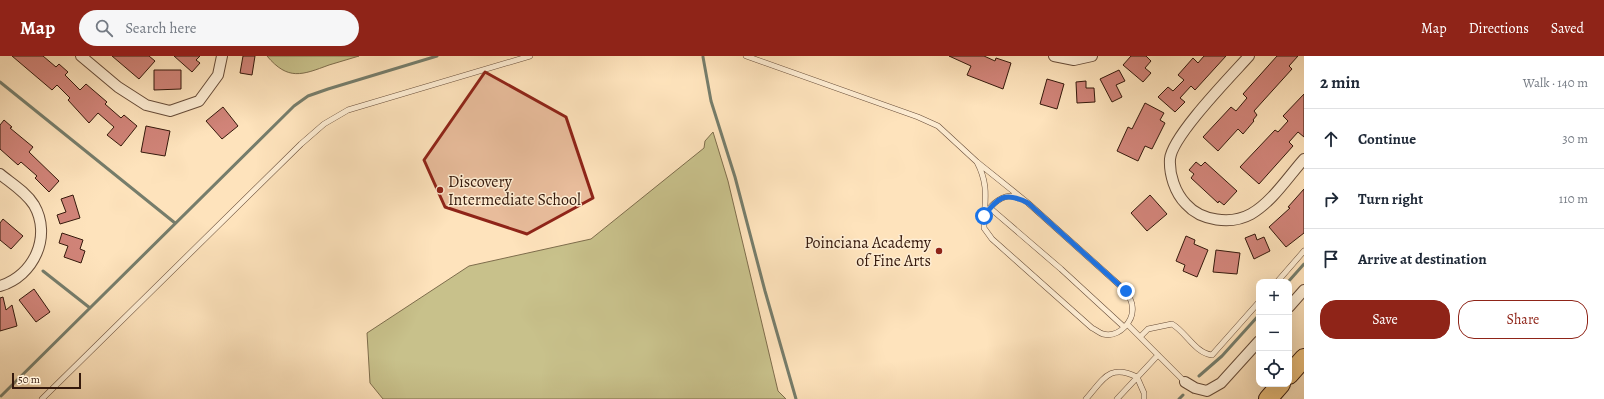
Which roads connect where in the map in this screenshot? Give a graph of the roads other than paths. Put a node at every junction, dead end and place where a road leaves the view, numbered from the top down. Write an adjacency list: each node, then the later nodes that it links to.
1 (81, 56): 2 (street)
2 (222, 56)
3 (530, 56): 32 (lane)
4 (746, 56): 9 (lane)
5 (1054, 56): 6 (street)
6 (1092, 56)
7 (1249, 56): 8 (street)
8 (1304, 159)
9 (978, 162): 11 (lane); 13 (lane)
10 (0, 174): 16 (street)
11 (1028, 203): 12 (lane); 20 (lane)
12 (990, 208): 13 (lane); 20 (lane)
13 (984, 216): 20 (lane)
14 (1304, 251): 15 (lane)
15 (1280, 279)
16 (0, 286)
17 (1304, 290): 18 (street)
18 (1292, 304)
19 (1256, 305): 21 (lane)
20 (1126, 326): 21 (lane)
21 (1140, 337): 24 (lane)
22 (1256, 343): 29 (street)
23 (1304, 348): 26 (highway)
24 (1158, 355): 28 (lane); 29 (lane)
25 (1304, 358): 27 (highway)
26 (1292, 360)
27 (1292, 372)
28 (1137, 377): 33 (lane); 34 (lane); 35 (lane)
29 (1185, 382)
30 (1267, 387): 36 (highway)
31 (1278, 387): 37 (highway)
32 (42, 399)
33 (1086, 399)
34 (1117, 399)
35 (1144, 399)
36 (1257, 399)
37 (1268, 399)

